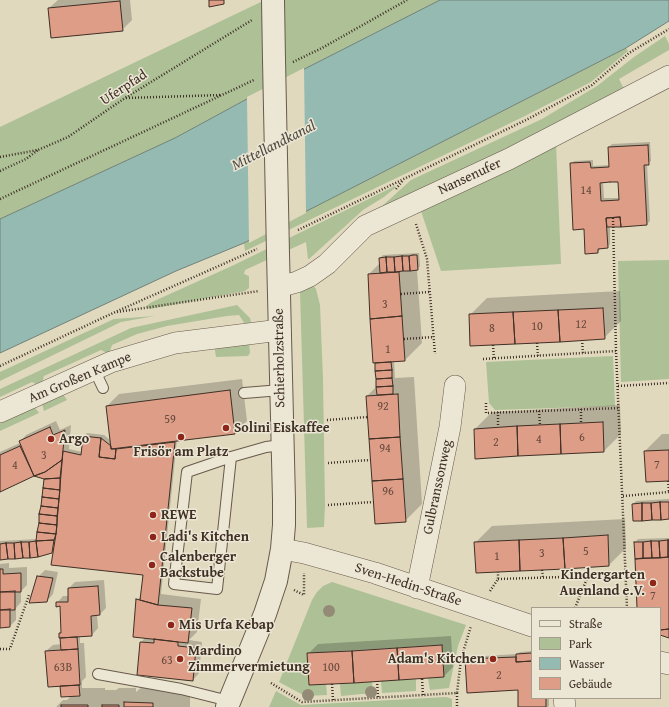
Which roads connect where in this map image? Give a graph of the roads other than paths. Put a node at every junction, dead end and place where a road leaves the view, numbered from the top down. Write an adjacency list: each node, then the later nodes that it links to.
1 (273, 0): 3 (street, Schierholzstraße, bridge)
2 (669, 76): 3 (street, Nansenufer)
3 (279, 287): 4 (street, Schierholzstraße)
4 (280, 330): 5 (street, Am Großen Kampe); 8 (street, Schierholzstraße)
5 (94, 369): 7 (lane); 10 (street, Am Großen Kampe)
6 (455, 386): 14 (street, Gulbranssonweg)
7 (103, 388)
8 (281, 390): 9 (lane); 11 (street, Schierholzstraße)
9 (244, 393)
10 (0, 412)
11 (282, 445): 12 (lane); 13 (street, Schierholzstraße)
12 (231, 457): 12 (lane)
13 (282, 549): 14 (street, Sven-Hedin-Straße); 17 (street, Schierholzstraße)
14 (417, 588): 15 (street, Sven-Hedin-Straße)
15 (531, 626)
16 (98, 674): 17 (lane)
17 (228, 704)

